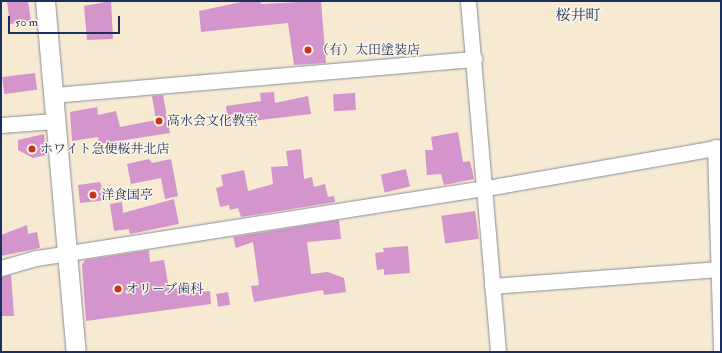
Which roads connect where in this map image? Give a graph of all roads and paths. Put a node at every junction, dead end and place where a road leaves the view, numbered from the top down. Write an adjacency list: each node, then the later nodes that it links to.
1 (45, 1): 4 (street)
2 (468, 1): 3 (street)
3 (474, 59): 4 (street); 8 (street)
4 (53, 95): 5 (street)
5 (55, 120): 6 (street); 9 (street)
6 (1, 125)
7 (718, 147): 8 (street); 11 (street)
8 (486, 188): 9 (street); 12 (street)
9 (67, 254): 10 (street); 13 (street)
10 (1, 268)
11 (718, 269): 12 (street); 15 (street)
12 (492, 286): 14 (street)
13 (76, 352)
14 (498, 352)
15 (721, 352)

